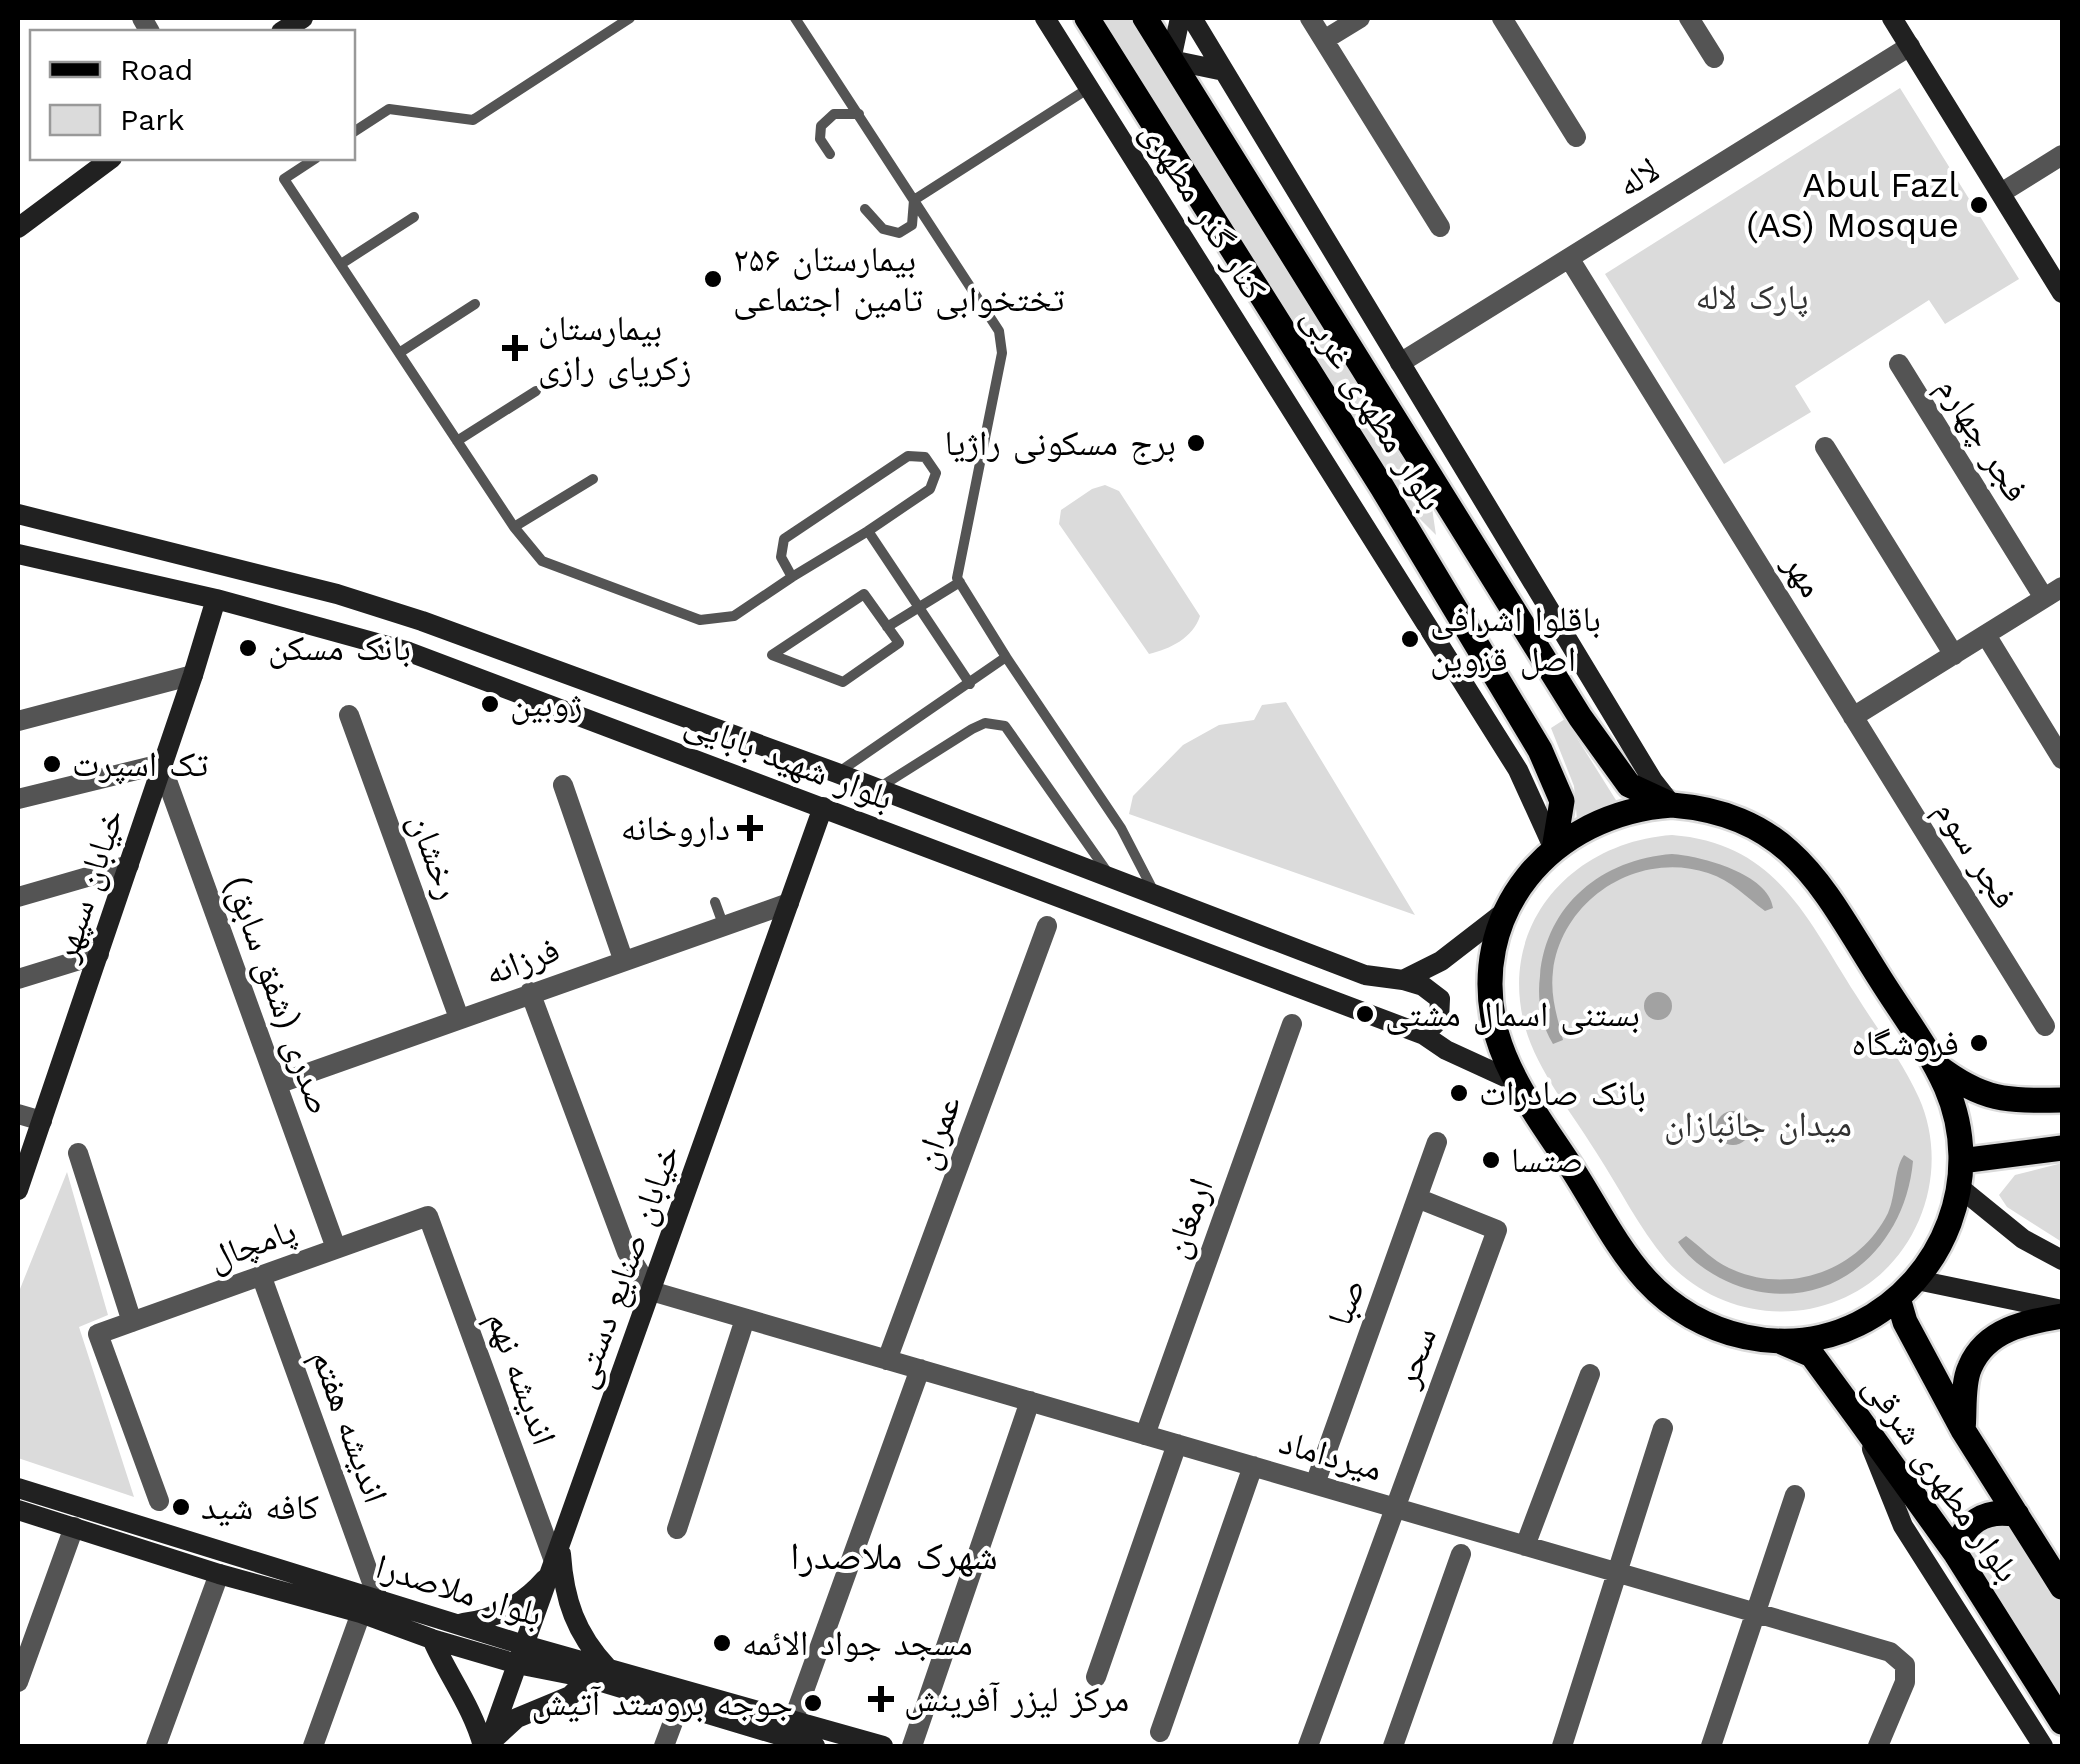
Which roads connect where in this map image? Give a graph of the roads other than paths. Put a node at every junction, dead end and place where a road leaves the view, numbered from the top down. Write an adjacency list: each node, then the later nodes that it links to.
1 (630, 18): 20 (lane)
2 (796, 18): 19 (lane)
3 (1045, 18): 18 (street, کنار گذر مطهری)
4 (1086, 18): 59 (main road, بلوار مطهری غربی)
5 (1145, 18): 16 (main road, بلوار مطهری غربی)
6 (1180, 18): 16 (street)
7 (1192, 18): 17 (street)
8 (1310, 18): 13 (street)
9 (1360, 18): 13 (street)
10 (1502, 18): 21 (street)
11 (1689, 18): 15 (street)
12 (1892, 18): 14 (street)
13 (1324, 40): 31 (street)
14 (1910, 46): 26 (street); 32 (street, لاله)
15 (1714, 58)
16 (1172, 60): 17 (street); 59 (main road, بلوار مطهری غربی)
17 (1224, 71): 37 (street)
18 (1089, 88): 27 (lane); 71 (street, کنار گذر مطهری)
19 (859, 114): 22 (lane); 27 (lane)
20 (355, 132)
21 (1576, 138)
22 (830, 154)
23 (2062, 154): 26 (street)
24 (109, 160): 30 (street)
25 (313, 160): 33 (lane)
26 (2001, 193): 34 (street)
27 (914, 200): 28 (lane); 48 (lane)
28 (865, 209)
29 (414, 217): 33 (lane)
30 (18, 228)
31 (1440, 228)
32 (1569, 258): 37 (street, لاله); 61 (street, مهر)
33 (341, 264): 36 (lane)
34 (2062, 294)
35 (475, 304): 36 (lane)
36 (399, 353): 40 (lane)
37 (1400, 363): 69 (street)
38 (1899, 364): 51 (street, فجر چهارم)
39 (536, 391): 40 (lane)
40 (457, 441): 44 (lane)
41 (1825, 448): 55 (street)
42 (593, 479): 44 (lane)
43 (18, 514): 65 (street, بلوار شهید بابایی)
44 (514, 528): 47 (lane)
45 (868, 531): 47 (lane); 47 (lane); 52 (lane)
46 (18, 554): 50 (street, بلوار شهید بابایی)
47 (792, 577)
48 (960, 582): 52 (lane); 56 (lane)
49 (2062, 587): 51 (street)
50 (216, 598): 57 (street, خیابان سپهر); 70 (street, بلوار شهید بابایی)
51 (2044, 598): 54 (street)
52 (918, 606): 53 (lane); 58 (lane)
53 (887, 626): 53 (lane)
54 (1986, 635): 55 (street); 63 (street)
55 (1954, 654): 61 (street)
56 (1006, 658): 58 (lane); 74 (lane)
57 (193, 675): 62 (street); 64 (street, خیابان سپهر)
58 (970, 684): 65 (lane)
59 (1533, 688): 69 (main road, بلوار مطهری غربی); 71 (main road, بلوار مطهری غربی)
60 (349, 715): 86 (street, رخشان)
61 (1853, 717): 88 (street, فجر سوم)
62 (18, 721)
63 (2062, 758)
64 (161, 764): 68 (street); 72 (street, خیابان سپهر); 92 (street, صدری (شفق سابق))
65 (837, 774): 67 (street, بلوار شهید بابایی)
66 (563, 784): 82 (street)
67 (878, 789): 73 (street, بلوار شهید بابایی); 73 (lane)
68 (18, 799)
69 (1672, 806): 71 (main road); 90 (main road)
70 (824, 807): 77 (street, خیابان صنایع دستی); 89 (street, بلوار شهید بابایی)
71 (1554, 849): 78 (main road)
72 (129, 865): 75 (street); 81 (street, خیابان سپهر)
73 (1112, 878): 74 (street, بلوار شهید بابایی)
74 (1155, 895): 84 (street, بلوار شهید بابایی)
75 (18, 897)
76 (715, 902): 79 (lane)
77 (790, 902): 79 (street, فرزانه); 107 (street, خیابان صنایع دستی)
78 (1507, 910): 84 (street); 91 (main road)
79 (722, 924): 82 (street, فرزانه)
80 (1047, 926): 112 (street, عمران)
81 (99, 954): 83 (street); 95 (street, خیابان سپهر)
82 (622, 959): 85 (street, فرزانه)
83 (18, 979)
84 (1403, 980): 89 (street)
85 (530, 992): 86 (street, فرزانه); 107 (street)
86 (459, 1018): 92 (street, فرزانه)
87 (1292, 1024): 119 (street, ارمغان)
88 (2044, 1026)
89 (1424, 1035): 91 (street, بلوار شهید بابایی)
90 (1934, 1064): 93 (main road); 99 (main road)
91 (1518, 1083): 111 (main road)
92 (277, 1084): 103 (street, صدری (شفق سابق))
93 (2062, 1100)
94 (18, 1114): 95 (street)
95 (42, 1122): 100 (street, خیابان سپهر)
96 (1437, 1142): 101 (street, صبا)
97 (2062, 1148): 99 (main road)
98 (78, 1153): 110 (street)
99 (1960, 1174): 104 (street); 106 (main road)
100 (18, 1190)
101 (1418, 1198): 122 (street, صبا); 126 (street, سحر)
102 (428, 1216): 103 (street, پامچال); 134 (street, اندیشه نهم)
103 (336, 1248): 105 (street, پامچال)
104 (2062, 1260)
105 (261, 1275): 110 (street, پامچال); 138 (street, اندیشه هفتم)
106 (1907, 1289): 108 (street); 111 (main road); 118 (main road, بلوار مطهری شرقی)
107 (651, 1291): 109 (street, میرداماد); 134 (street, خیابان صنایع دستی)
108 (2062, 1313): 118 (main road)
109 (746, 1318): 112 (street, میرداماد); 130 (street)
110 (132, 1322): 125 (street, پامچال)
111 (1780, 1341): 116 (main road, بلوار مطهری شرقی)
112 (887, 1360): 113 (street, میرداماد)
113 (920, 1369): 115 (street, میرداماد); 149 (street)
114 (1590, 1374): 131 (street)
115 (1030, 1401): 119 (street, میرداماد); 158 (street)
116 (1860, 1419): 133 (main road, بلوار مطهری شرقی); 164 (street)
117 (1663, 1428): 136 (street)
118 (1963, 1430): 128 (main road, بلوار مطهری شرقی)
119 (1145, 1435): 120 (street, میرداماد)
120 (1178, 1444): 121 (street, میرداماد); 145 (street)
121 (1253, 1466): 122 (street, میرداماد); 151 (street)
122 (1315, 1484): 126 (street, میرداماد)
123 (18, 1488): 138 (street, بلوار ملاصدرا)
124 (1795, 1496): 140 (street)
125 (159, 1502)
126 (1394, 1507): 131 (street, میرداماد); 159 (street, سحر)
127 (18, 1510): 129 (street, بلوار ملاصدرا)
128 (2016, 1515): 133 (main road); 137 (main road, بلوار مطهری شرقی)
129 (74, 1527): 135 (street, بلوار ملاصدرا); 147 (street)
130 (678, 1529)
131 (1525, 1546): 136 (street, میرداماد)
132 (1461, 1554): 160 (street)
133 (1956, 1554): 150 (main road, بلوار مطهری شرقی)
134 (555, 1560): 141 (street); 143 (street, خیابان صنایع دستی); 144 (street)
135 (219, 1574): 139 (street, بلوار ملاصدرا); 152 (street)
136 (1617, 1574): 140 (street, میرداماد); 161 (street)
137 (2062, 1587)
138 (378, 1599): 141 (street, بلوار ملاصدرا)
139 (361, 1613): 142 (street, بلوار ملاصدرا); 153 (street)
140 (1756, 1613): 162 (street); 163 (street, میرداماد)
141 (456, 1623): 143 (street, بلوار ملاصدرا)
142 (432, 1639): 143 (street, بلوار ملاصدرا); 154 (street)
143 (521, 1655): 144 (street, بلوار ملاصدرا); 146 (street, بلوار ملاصدرا); 154 (street, خیابان صنایع دستی)
144 (609, 1669): 149 (street, بلوار ملاصدرا)
145 (1096, 1677)
146 (588, 1678): 148 (street, بلوار ملاصدرا); 154 (street)
147 (18, 1682)
148 (679, 1706): 155 (street); 156 (street, بلوار ملاصدرا)
149 (793, 1721): 157 (street, بلوار ملاصدرا)
150 (2062, 1722)
151 (1160, 1732)
152 (156, 1746)
153 (313, 1746)
154 (486, 1746)
155 (664, 1746)
156 (815, 1746)
157 (884, 1746)
158 (912, 1746)
159 (1308, 1746)
160 (1393, 1746)
161 (1562, 1746)
162 (1711, 1746)
163 (1878, 1746)
164 (2043, 1746)

